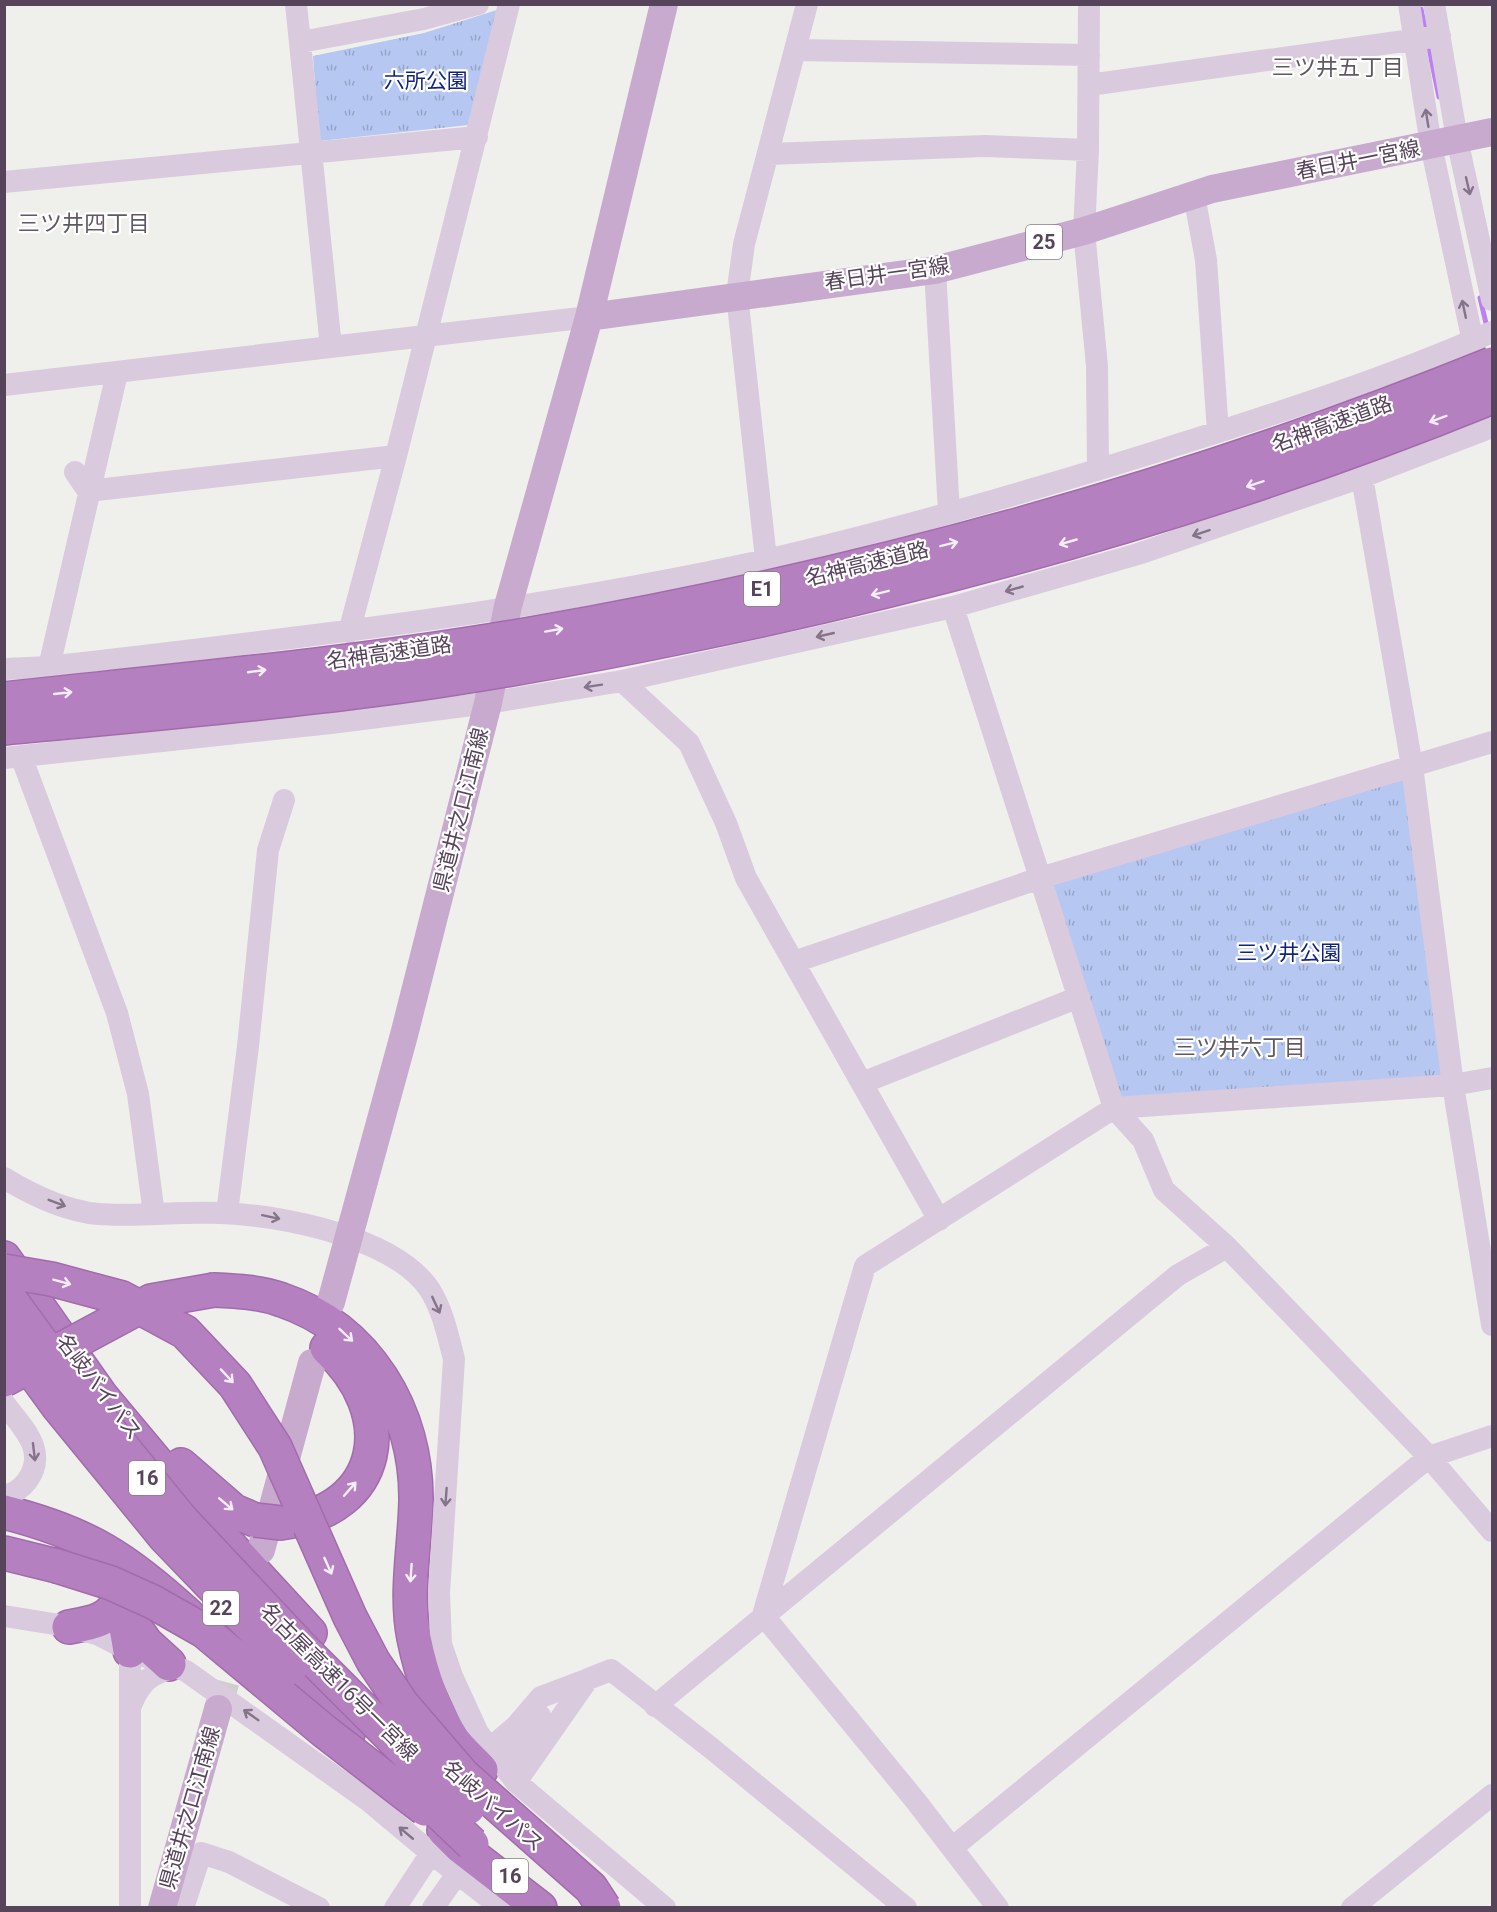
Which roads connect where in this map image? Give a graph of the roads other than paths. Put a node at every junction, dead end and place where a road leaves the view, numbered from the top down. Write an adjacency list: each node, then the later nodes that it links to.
1 (296, 4): 11 (street)
2 (478, 4): 11 (street)
3 (509, 4): 16 (street)
4 (664, 4): 27 (main road)
5 (807, 4): 12 (street)
6 (1089, 4): 13 (street)
7 (1409, 4): 10 (street)
8 (1434, 4): 9 (street)
9 (1440, 36): 10 (street); 17 (street)
10 (1415, 41): 14 (street); 17 (street, one-way to 10)
11 (301, 42): 19 (street)
12 (795, 50): 13 (street); 20 (street)
13 (1089, 55): 14 (street)
14 (1089, 86): 18 (street)
15 (1492, 132): 17 (main road, 春日井一宮線 / 25)
16 (477, 137): 19 (street); 29 (street)
17 (1444, 142): 22 (main road, 春日井一宮線 / 25); 26 (street, one-way to 26); 31 (street, one-way to 17)
18 (1088, 150): 20 (street); 23 (street)
19 (311, 153): 21 (street); 30 (street)
20 (769, 154): 25 (street)
21 (4, 182)
22 (1194, 195): 23 (main road, 春日井一宮線 / 25); 37 (street)
23 (1084, 231): 24 (main road, 春日井一宮線 / 25); 39 (street)
24 (935, 270): 25 (main road, 春日井一宮線 / 25); 43 (street)
25 (737, 295): 27 (main road, 春日井一宮線 / 25); 44 (street)
26 (1492, 300)
27 (588, 317): 29 (street); 45 (main road, 県道井之口江南線)
28 (1492, 332): 31 (street)
29 (424, 337): 30 (street); 38 (street)
30 (331, 347): 32 (street)
31 (1482, 352): 35 (street); 37 (street); 51 (highway, 名神高速道路 / E1, one-way to 31, bridge)
32 (117, 373): 33 (street); 42 (street)
33 (4, 385)
34 (1492, 397): 53 (highway, 名神高速道路 / E1, one-way to 53, bridge)
35 (1492, 405)
36 (1492, 427): 41 (street)
37 (1218, 432): 39 (street)
38 (396, 456): 42 (street); 47 (street)
39 (1098, 469): 43 (street)
40 (75, 472): 42 (street)
41 (1362, 477): 46 (street, one-way to 46); 56 (street)
42 (88, 491): 48 (street)
43 (949, 512): 44 (street)
44 (766, 559): 45 (street)
45 (508, 606): 47 (street); 52 (main road, 県道井之口江南線)
46 (953, 607): 50 (street, one-way to 50); 58 (street)
47 (349, 632): 48 (street)
48 (49, 667): 49 (street)
49 (4, 669)
50 (622, 681): 52 (street, one-way to 52); 59 (street)
51 (4, 699)
52 (488, 703): 55 (street); 69 (main road, 県道井之口江南線)
53 (4, 728)
54 (1492, 742): 56 (street)
55 (13, 757): 67 (street)
56 (1412, 766): 58 (street); 63 (street)
57 (284, 800): 66 (street)
58 (1040, 878): 59 (street); 60 (street)
59 (794, 962): 62 (street)
60 (1079, 997): 62 (street); 64 (street)
61 (1492, 1078): 63 (street)
62 (862, 1083): 68 (street)
63 (1453, 1085): 64 (street); 76 (street)
64 (1114, 1108): 68 (street); 70 (street)
65 (4, 1178): 67 (street, one-way to 67)
66 (227, 1213): 67 (street); 69 (street, one-way to 69)
67 (154, 1214)
68 (939, 1220): 93 (street)
69 (351, 1238): 75 (main road, 県道井之口江南線); 102 (street, one-way to 102)
70 (1227, 1247): 84 (street); 93 (street)
71 (4, 1258): 81 (highway, 名岐バイパス / 22)
72 (4, 1271): 120 (highway, one-way to 120, bridge)
73 (4, 1291): 119 (highway, 名古屋高速16号一宮線 / 16, bridge)
74 (212, 1300): 80 (highway, bridge); 82 (highway, bridge); 88 (highway, one-way to 74); 108 (highway, one-way to 108)
75 (331, 1302)
76 (1492, 1324)
77 (4, 1332): 107 (highway, 名古屋高速16号一宮線 / 16, bridge)
78 (4, 1348): 107 (highway, 22)
79 (312, 1363): 88 (main road)
80 (4, 1380)
81 (102, 1397): 88 (highway, one-way to 88); 108 (highway, 名岐バイパス / 22)
82 (4, 1402): 85 (street, one-way to 85)
83 (1492, 1436): 84 (street)
84 (1429, 1457): 89 (street); 106 (street)
85 (4, 1496)
86 (4, 1512): 87 (highway)
87 (64, 1530): 91 (highway); 107 (highway)
88 (266, 1531)
89 (1492, 1531)
90 (4, 1553): 107 (highway, bridge)
91 (120, 1602): 94 (highway); 95 (highway); 96 (highway)
92 (4, 1616): 94 (street)
93 (763, 1616): 99 (street); 106 (street)
94 (69, 1627): 95 (street)
95 (130, 1651): 96 (street); 101 (street)
96 (173, 1665): 101 (street); 107 (street, one-way to 96)
97 (588, 1679): 98 (street); 99 (street); 104 (street)
98 (563, 1690): 102 (street); 103 (street)
99 (655, 1706): 123 (street)
100 (218, 1709): 110 (main road, 県道井之口江南線)
101 (130, 1710): 109 (street)
102 (489, 1749): 104 (street)
103 (509, 1759)
104 (516, 1782): 122 (street)
105 (1492, 1795): 125 (street)
106 (952, 1848): 124 (street)
107 (451, 1857): 113 (street); 114 (street); 115 (street); 116 (street); 117 (highway, 22); 118 (highway, 名古屋高速16号一宮線 / 16)
108 (570, 1872): 121 (highway, 名岐バイパス / 22)
109 (130, 1908)
110 (162, 1908)
111 (183, 1908): 112 (street)
112 (319, 1908)
113 (395, 1908)
114 (405, 1908)
115 (433, 1908)
116 (502, 1908)
117 (540, 1908)
118 (548, 1908)
119 (587, 1908)
120 (604, 1908)
121 (616, 1908)
122 (665, 1908)
123 (906, 1908)
124 (998, 1908)
125 (1352, 1908)

